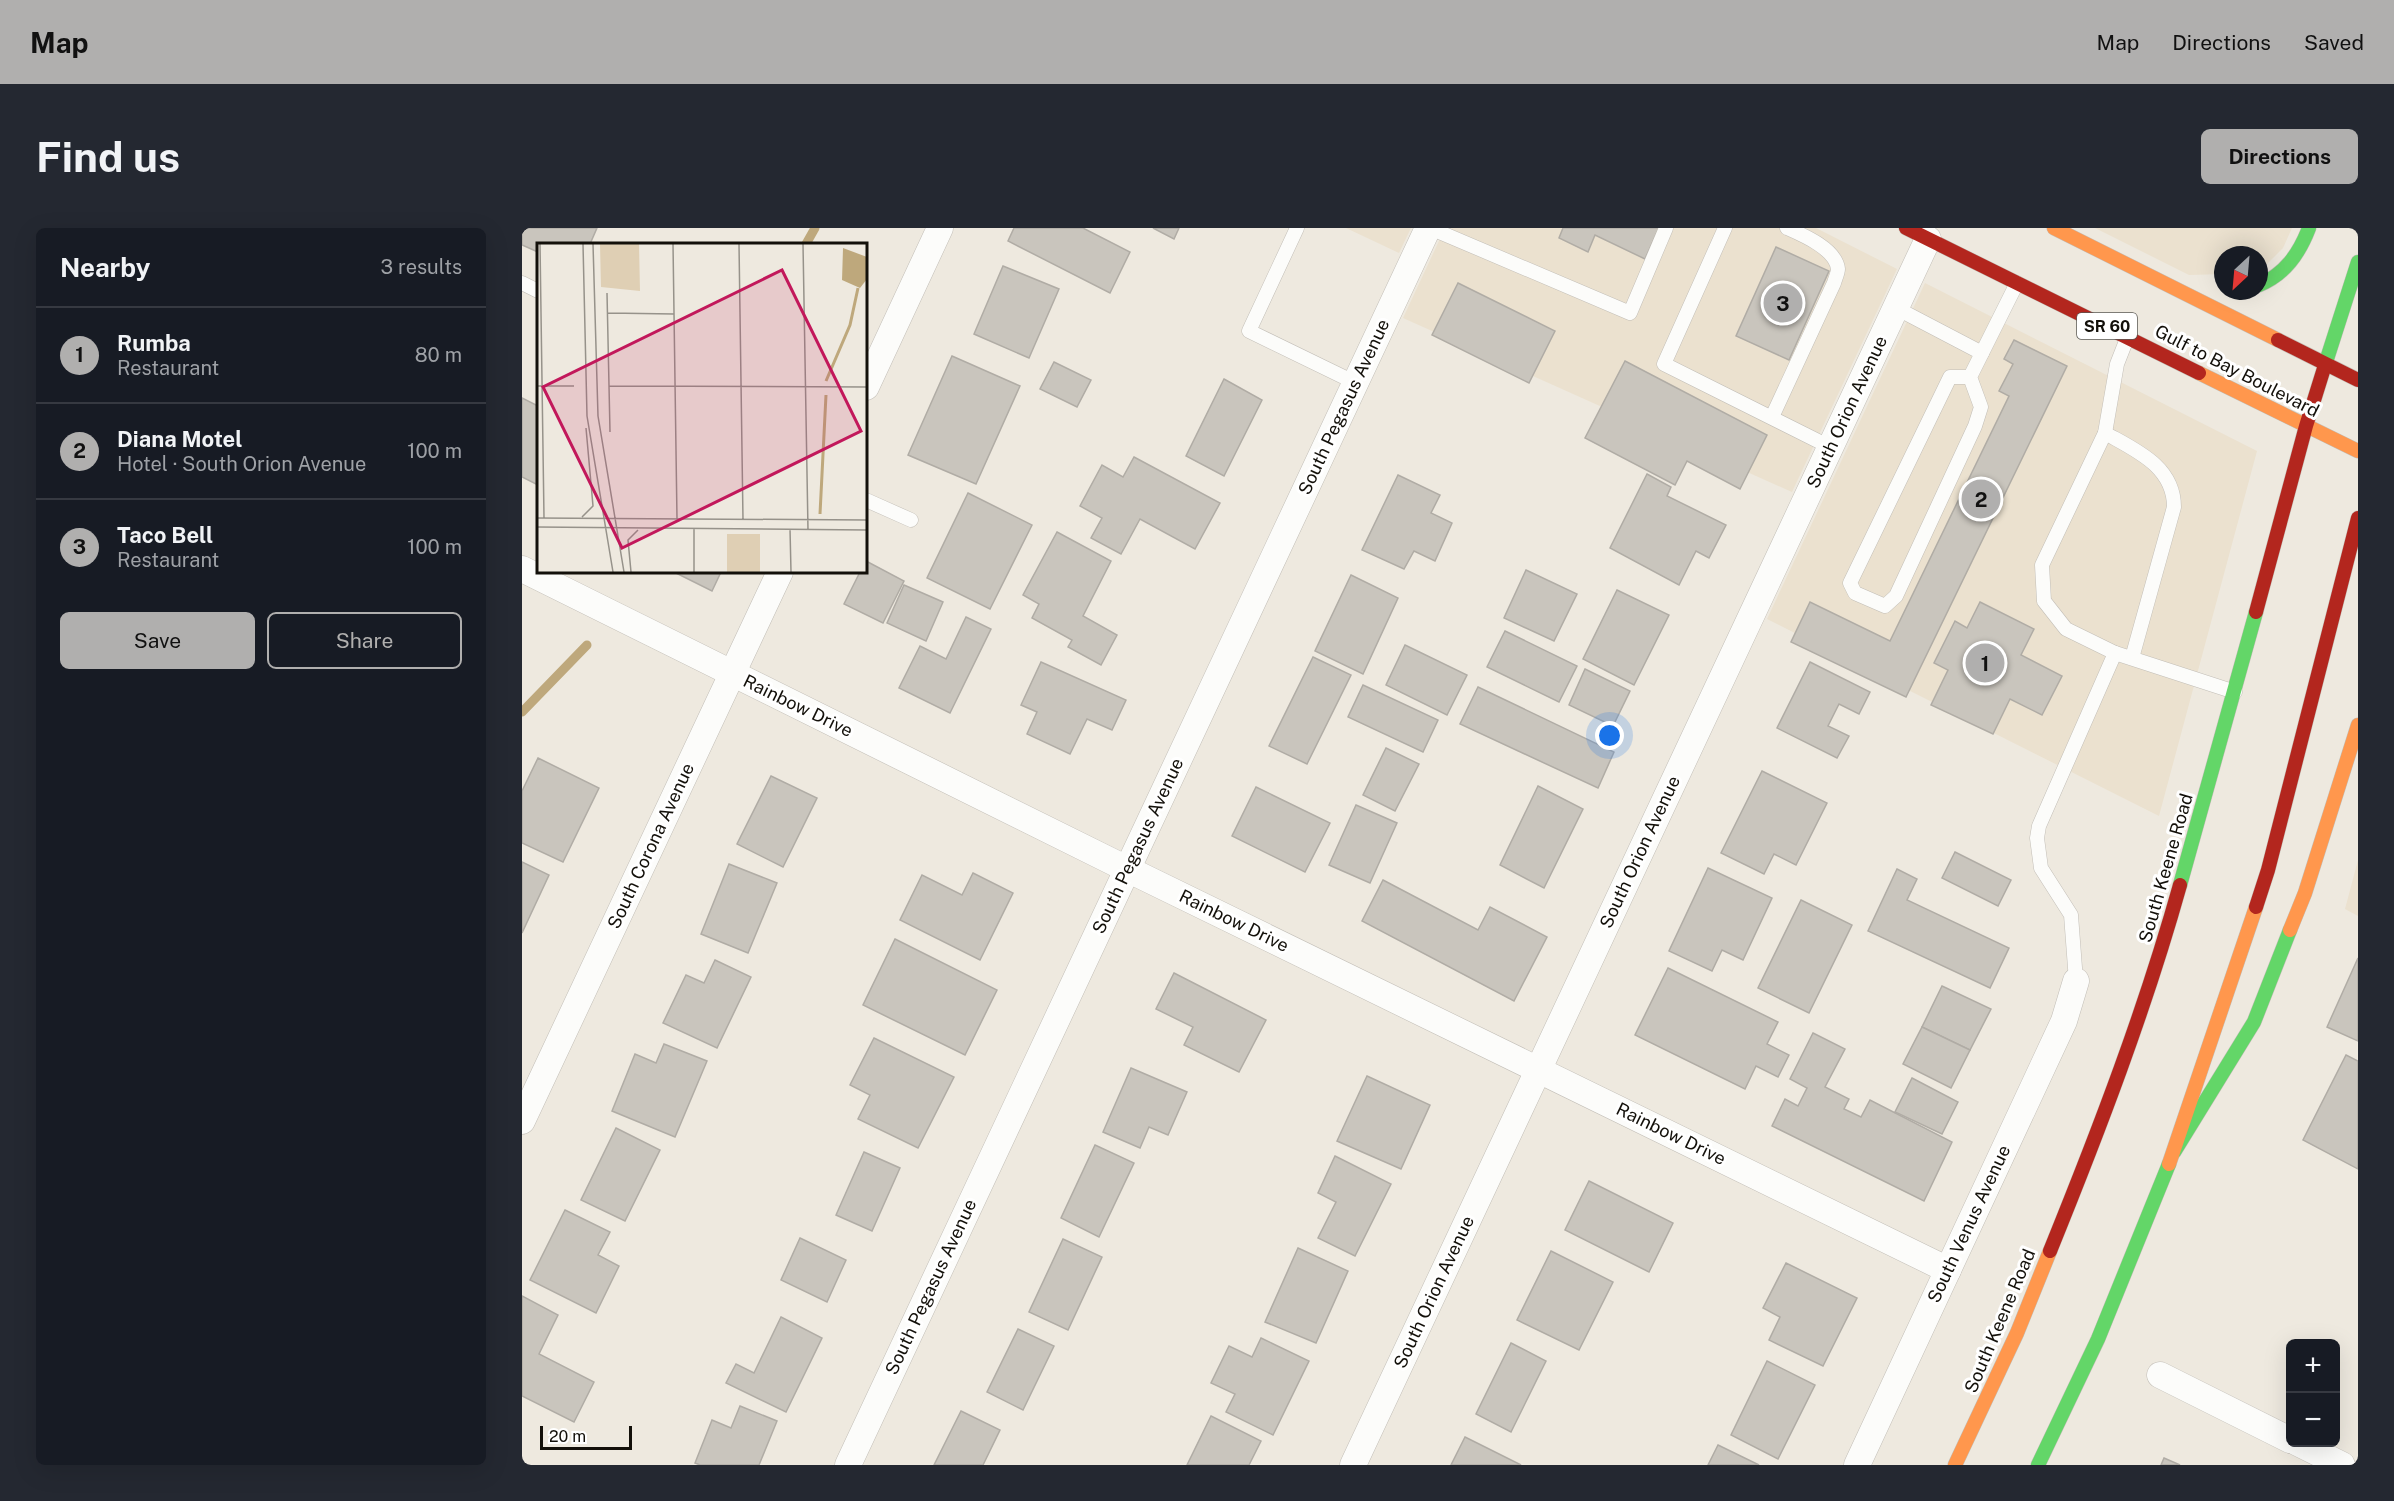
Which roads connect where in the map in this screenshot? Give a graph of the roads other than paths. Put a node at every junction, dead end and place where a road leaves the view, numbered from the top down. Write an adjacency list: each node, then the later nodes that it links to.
1 (940, 228): 24 (street)
2 (1297, 228): 23 (lane)
3 (1429, 228): 4 (lane); 23 (street, South Pegasus Avenue)
4 (1666, 228)
5 (1725, 228): 25 (lane)
6 (1787, 228): 25 (lane)
7 (2054, 228): 16 (main road)
8 (2309, 228): 11 (main road)
9 (1917, 233): 13 (main road, Gulf to Bay Boulevard / SR 60); 17 (street, South Orion Avenue)
10 (2358, 262): 20 (main road, South Keene Road)
11 (2268, 282)
12 (522, 283): 14 (lane)
13 (2017, 283): 18 (main road, Gulf to Bay Boulevard / SR 60); 19 (lane)
14 (537, 290)
15 (2214, 292): 16 (main road)
16 (2184, 293): 20 (main road)
17 (1896, 308): 19 (lane); 28 (street, South Orion Avenue)
18 (2128, 336): 26 (main road, Gulf to Bay Boulevard / SR 60); 27 (lane)
19 (1982, 353): 21 (lane)
20 (2327, 364): 22 (main road); 26 (main road, South Keene Road)
21 (1970, 377): 21 (lane)
22 (2358, 380)
23 (1356, 383): 40 (street, South Pegasus Avenue)
24 (867, 385)
25 (1772, 417): 28 (lane)
26 (2306, 426): 29 (main road, Gulf to Bay Boulevard / SR 60); 38 (main road, South Keene Road)
27 (2105, 433): 35 (lane); 36 (lane)
28 (1830, 447): 42 (street, South Orion Avenue)
29 (2358, 451)
30 (867, 500): 32 (lane)
31 (2358, 518): 44 (main road)
32 (911, 520)
33 (522, 570): 37 (street, Rainbow Drive)
34 (780, 573): 37 (street, South Corona Avenue)
35 (2115, 653): 36 (lane); 41 (lane)
36 (2132, 658): 38 (lane)
37 (732, 673): 40 (street, Rainbow Drive); 43 (street, South Corona Avenue)
38 (2235, 692): 52 (main road, South Keene Road)
39 (2358, 725): 44 (main road)
40 (1127, 869): 42 (street, Rainbow Drive); 49 (street, South Pegasus Avenue)
41 (2076, 981): 45 (street, South Venus Avenue)
42 (1538, 1069): 45 (street, Rainbow Drive); 50 (street, South Orion Avenue)
43 (522, 1121)
44 (2174, 1152): 53 (main road)
45 (1948, 1270): 51 (street, South Venus Avenue)
46 (2160, 1375): 47 (street)
47 (2286, 1438)
48 (2304, 1447): 54 (street)
49 (848, 1465)
50 (1353, 1465)
51 (1857, 1465)
52 (1955, 1465)
53 (2038, 1465)
54 (2342, 1465)

